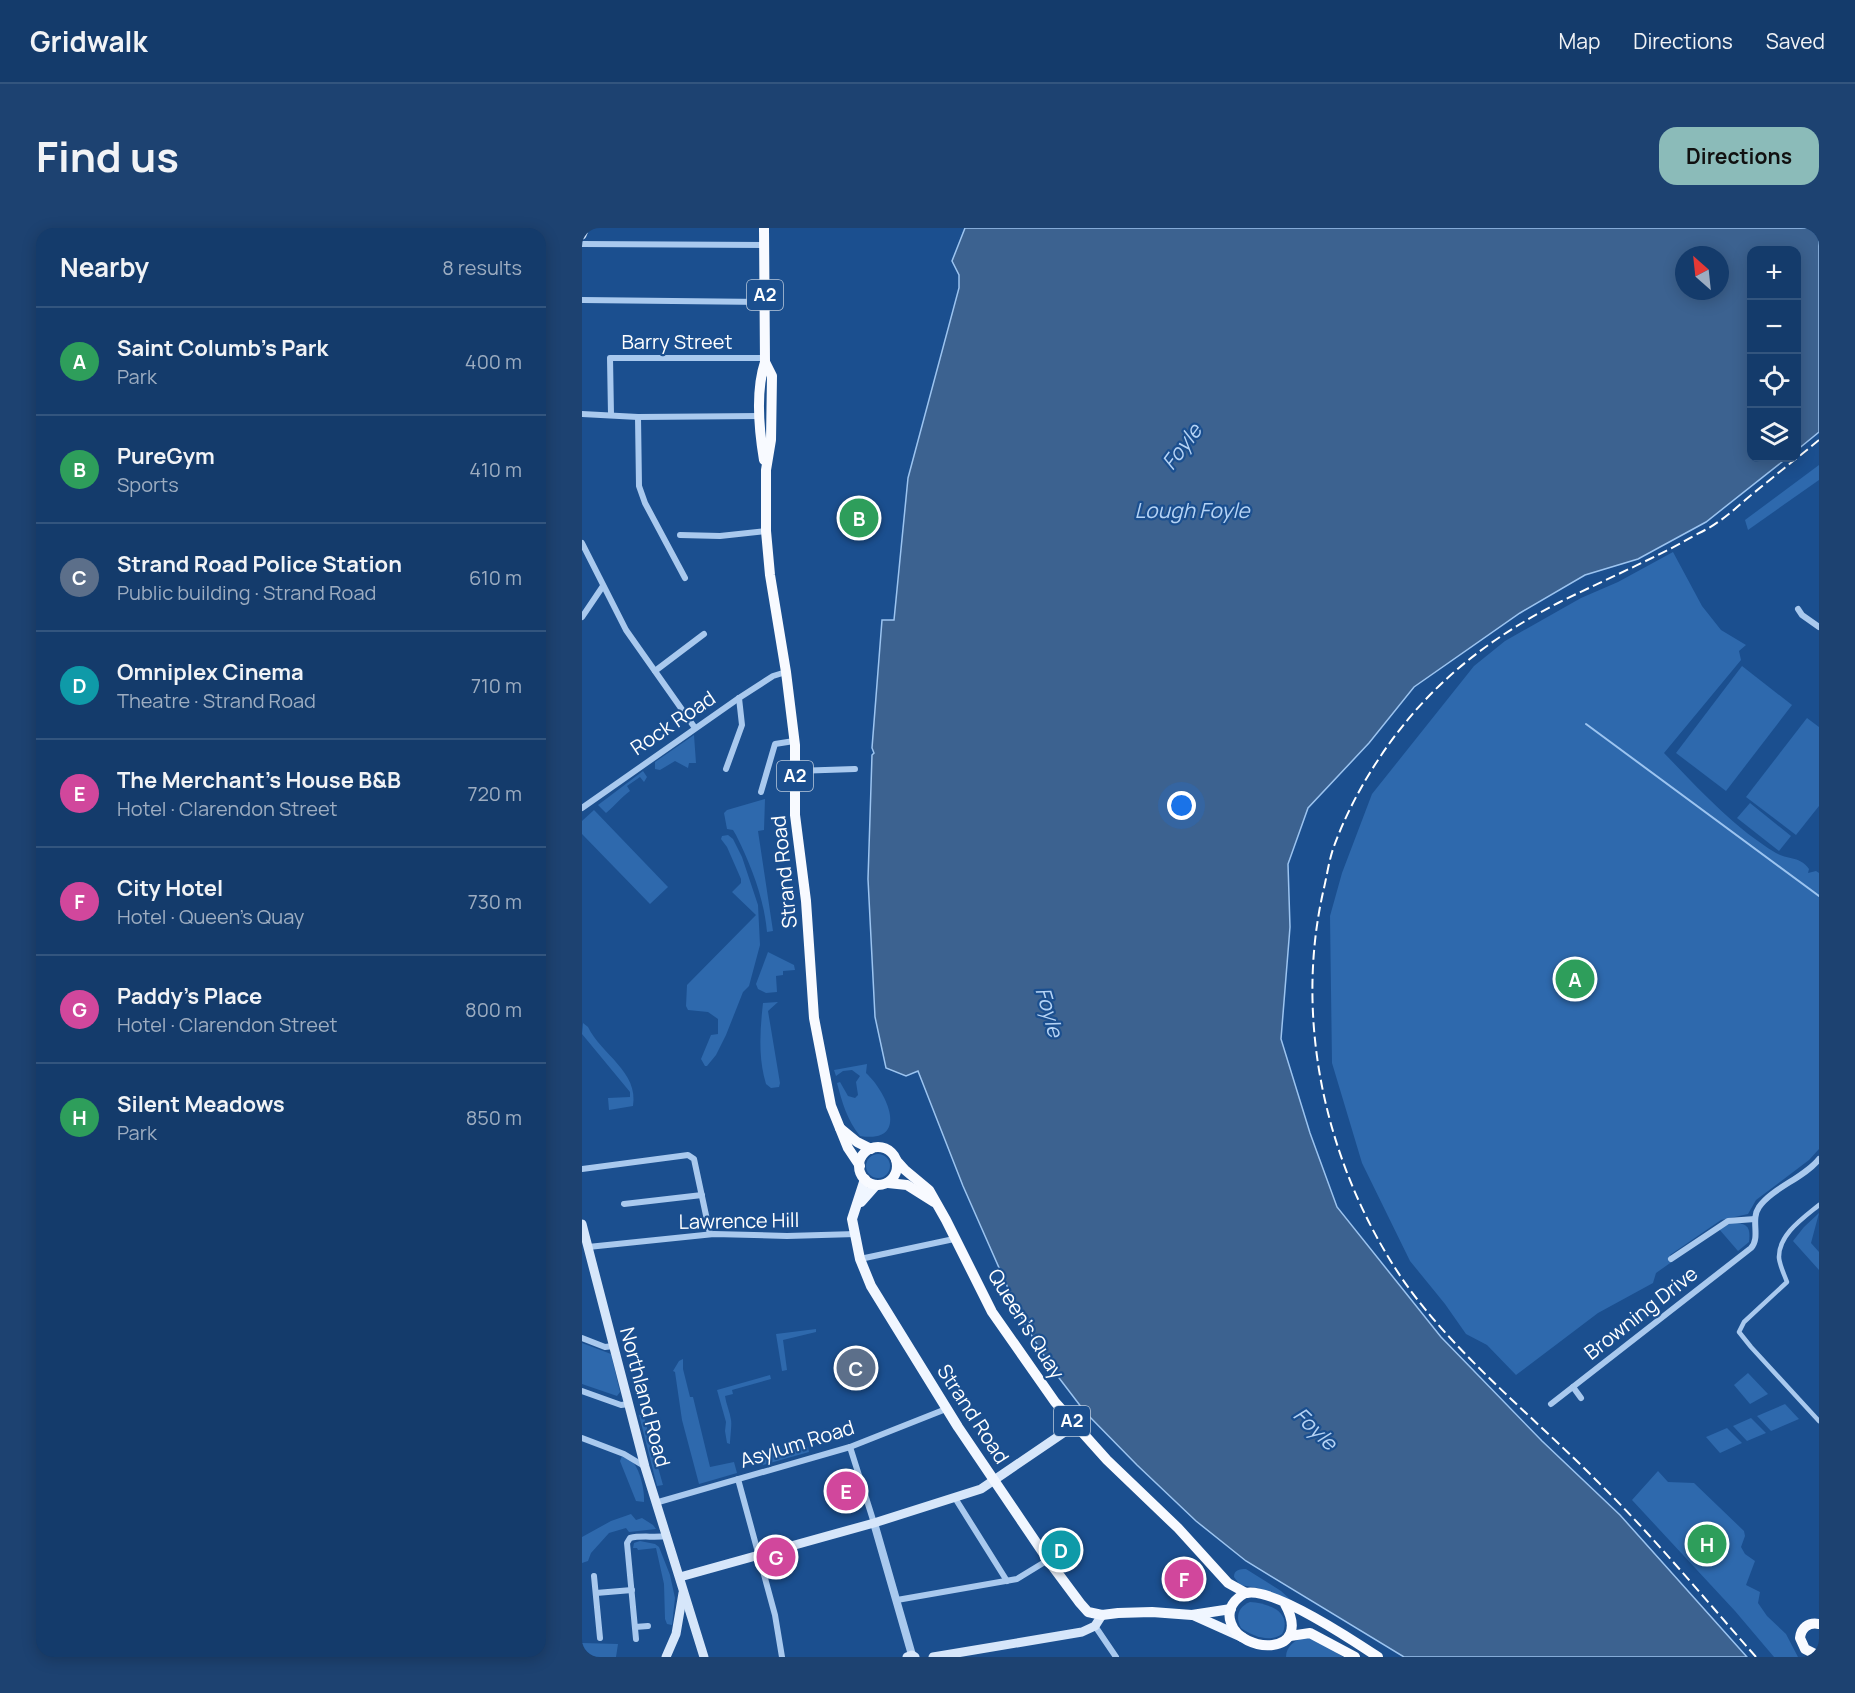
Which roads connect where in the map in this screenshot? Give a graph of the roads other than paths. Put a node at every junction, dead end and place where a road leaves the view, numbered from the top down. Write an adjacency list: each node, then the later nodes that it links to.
1 (584, 228): 3 (main road)
2 (764, 228): 5 (highway, Strand Road / A2)
3 (582, 235)
4 (582, 244): 5 (street)
5 (764, 245): 7 (highway, Strand Road / A2)
6 (582, 300): 7 (street)
7 (765, 302): 8 (highway, Strand Road / A2)
8 (765, 360): 10 (street, Barry Street); 11 (highway, Strand Road / A2); 13 (highway, Strand Road / A2)
9 (582, 414): 10 (street)
10 (611, 415): 12 (street)
11 (760, 416): 12 (street); 13 (highway, Strand Road / A2)
12 (638, 417): 17 (street)
13 (766, 470): 14 (highway, Strand Road / A2)
14 (766, 531): 15 (street); 24 (highway, Strand Road / A2)
15 (680, 535)
16 (582, 543): 18 (street)
17 (685, 578)
18 (603, 586): 20 (street); 23 (street)
19 (1798, 609): 21 (street)
20 (582, 617)
21 (1819, 627)
22 (704, 634): 23 (street)
23 (655, 671): 26 (street)
24 (786, 672): 25 (street, Rock Road); 27 (highway, Strand Road / A2)
25 (740, 698): 26 (street, Rock Road); 29 (street)
26 (695, 728): 32 (street, Rock Road)
27 (794, 741): 30 (highway, Strand Road / A2); 31 (street)
28 (855, 769): 30 (street)
29 (726, 770)
30 (795, 771): 33 (highway, Strand Road / A2)
31 (761, 792)
32 (582, 808)
33 (838, 1126): 34 (highway, A2); 37 (highway, Strand Road / A2)
34 (871, 1149): 36 (highway, A2); 37 (highway)
35 (1819, 1159): 47 (street)
36 (896, 1160): 40 (highway); 43 (highway, Queen's Quay / A2)
37 (860, 1166): 39 (highway, A2)
38 (582, 1169): 42 (street)
39 (865, 1179): 41 (highway); 46 (main road, Strand Road)
40 (888, 1183): 41 (highway, A2); 43 (highway, Queen's Quay / A2)
41 (876, 1185): 46 (main road)
42 (702, 1195): 44 (street); 49 (street)
43 (934, 1202): 51 (highway, Queen's Quay / A2)
44 (624, 1204)
45 (1819, 1205): 63 (street)
46 (855, 1209): 50 (main road, Strand Road)
47 (1755, 1219): 54 (street); 57 (street, Browning Drive)
48 (582, 1224): 52 (main road, Northland Road)
49 (710, 1234): 50 (street, Lawrence Hill); 52 (street, Lawrence Hill)
50 (856, 1234): 53 (main road, Strand Road)
51 (954, 1239): 53 (street); 64 (highway, Queen's Quay / A2)
52 (588, 1247): 56 (main road, Northland Road)
53 (860, 1259): 62 (main road, Strand Road)
54 (1671, 1259)
55 (582, 1338): 56 (street)
56 (613, 1346): 60 (main road, Northland Road)
57 (1573, 1387): 59 (street); 61 (street, Browning Drive)
58 (582, 1391): 60 (street)
59 (1581, 1398)
60 (629, 1404): 67 (main road, Northland Road)
61 (1551, 1404)
62 (946, 1409): 66 (street, Asylum Road); 69 (main road, Strand Road)
63 (1819, 1421)
64 (1075, 1425): 69 (main road); 79 (highway, Queen's Quay / A2)
65 (582, 1438): 67 (street)
66 (850, 1447): 68 (street, Asylum Road); 72 (street)
67 (645, 1467): 71 (main road, Northland Road)
68 (738, 1479): 71 (street, Asylum Road); 74 (street)
69 (995, 1481): 70 (main road); 75 (main road, Strand Road)
70 (955, 1498): 72 (main road); 78 (street)
71 (655, 1503): 73 (main road, Northland Road)
72 (874, 1523): 74 (main road); 84 (street)
73 (667, 1536): 77 (main road, Northland Road); 80 (street)
74 (759, 1555): 77 (main road); 104 (street)
75 (1048, 1560): 78 (street); 87 (main road, Strand Road)
76 (594, 1576): 82 (street)
77 (680, 1577): 81 (main road, Northland Road)
78 (1007, 1581): 84 (street)
79 (1228, 1583): 83 (highway, Queen's Quay / A2); 86 (highway, Queen's Quay / A2)
80 (632, 1590): 82 (street); 93 (street)
81 (684, 1590): 102 (main road); 103 (main road, Northland Road)
82 (596, 1593): 97 (street)
83 (1246, 1593): 85 (highway, A2); 86 (highway)
84 (897, 1600): 101 (street)
85 (1286, 1604): 95 (highway); 108 (highway, A2)
86 (1232, 1607): 89 (main road); 96 (highway, A2)
87 (1088, 1612): 88 (main road); 94 (main road)
88 (1102, 1615): 89 (main road); 92 (main road)
89 (1192, 1615): 96 (main road)
90 (1818, 1623): 100 (highway)
91 (648, 1626): 93 (street)
92 (1095, 1626): 94 (main road); 106 (street)
93 (635, 1627): 98 (street)
94 (1082, 1632): 99 (main road)
95 (1290, 1636): 96 (highway); 107 (highway)
96 (1242, 1637)
97 (600, 1638)
98 (636, 1639)
99 (999, 1651): 105 (main road)
100 (1817, 1654)
101 (911, 1656)
102 (666, 1657)
103 (704, 1657)
104 (782, 1657)
105 (933, 1657)
106 (1116, 1657)
107 (1354, 1657)
108 (1378, 1657)

